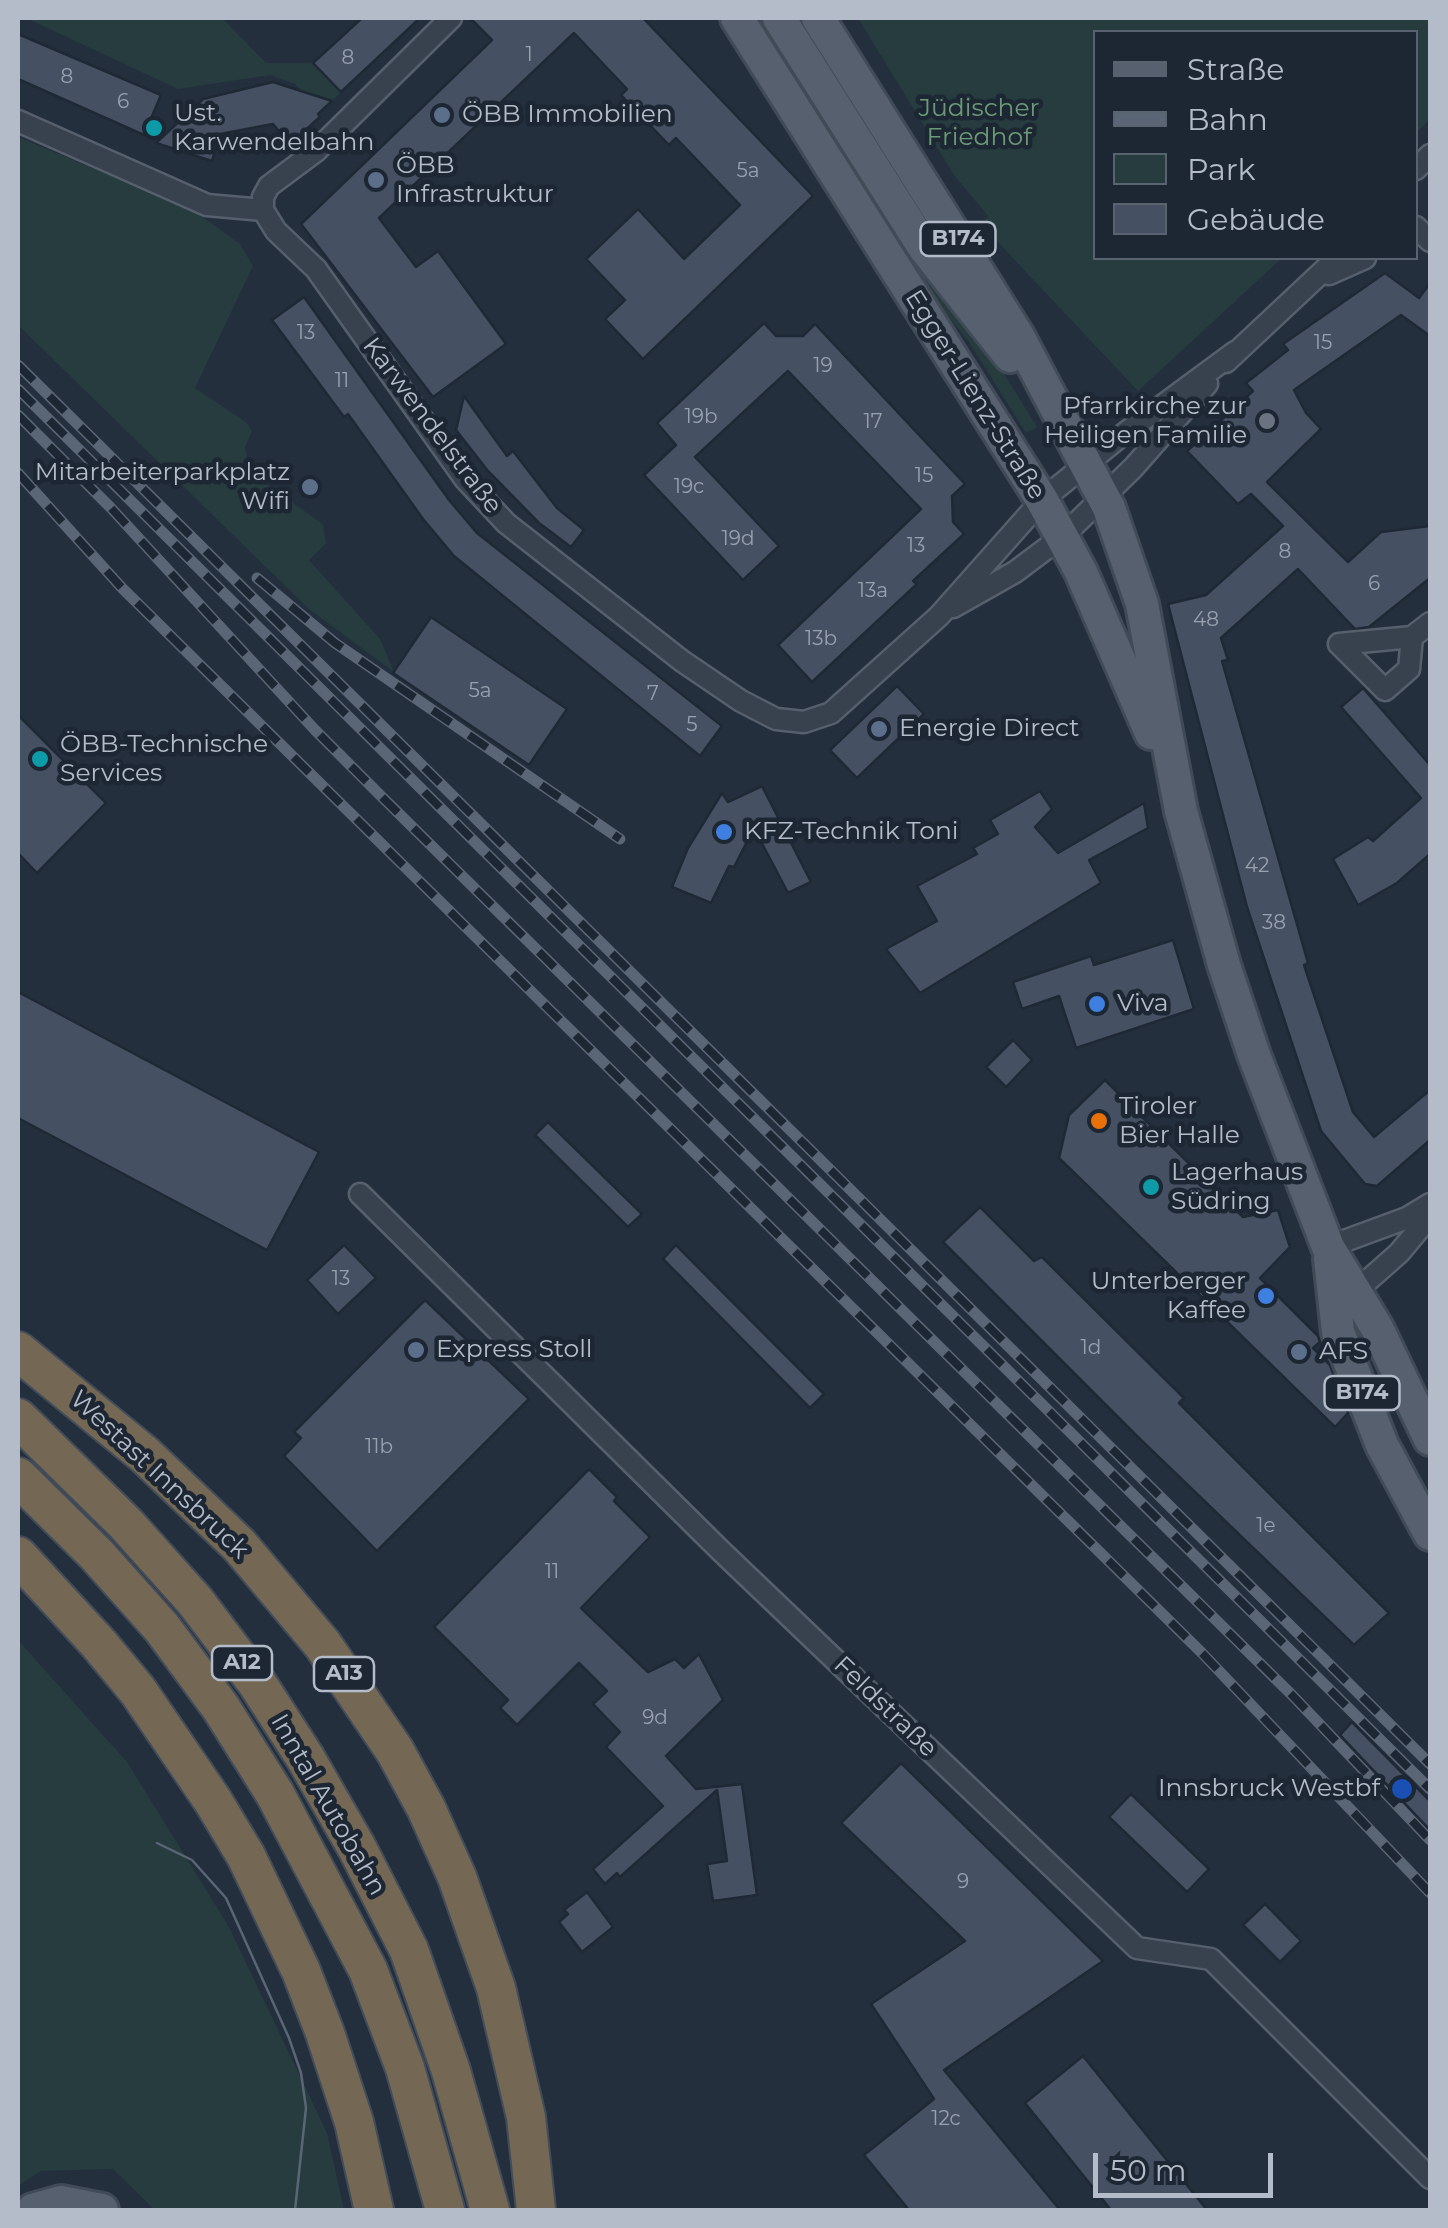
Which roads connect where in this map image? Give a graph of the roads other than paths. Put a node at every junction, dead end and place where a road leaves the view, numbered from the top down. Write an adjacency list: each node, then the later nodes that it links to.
1 (451, 18): 6 (street)
2 (737, 18): 14 (main road, Egger-Lienz-Straße / B174)
3 (779, 18): 11 (main road, Egger-Lienz-Straße)
4 (818, 18): 11 (main road, Egger-Lienz-Straße / B174)
5 (18, 121): 6 (street)
6 (263, 210): 16 (street, Karwendelstraße)
7 (1335, 260): 9 (street)
8 (1361, 260): 9 (street)
9 (1309, 284): 10 (street)
10 (1235, 352): 12 (street, Karwendelstraße); 13 (street, Karwendelstraße)
11 (1054, 408): 12 (main road, Egger-Lienz-Straße / B174)
12 (1086, 464): 13 (main road, Egger-Lienz-Straße / B174); 14 (street, Karwendelstraße)
13 (1104, 498): 15 (street, Karwendelstraße); 19 (main road, Egger-Lienz-Straße / B174)
14 (1042, 500): 15 (main road, Egger-Lienz-Straße / B174); 16 (street, Karwendelstraße)
15 (1063, 536): 16 (street, Karwendelstraße); 19 (main road, Egger-Lienz-Straße / B174)
16 (939, 616)
17 (1430, 623): 18 (street)
18 (1412, 637)
19 (1176, 792): 23 (main road, Egger-Lienz-Straße / B174)
20 (360, 1194): 32 (street, Feldstraße)
21 (1430, 1204): 23 (street)
22 (1430, 1216): 24 (street)
23 (1328, 1247): 24 (main road, Egger-Lienz-Straße / B174); 29 (main road, Egger-Lienz-Straße / B174)
24 (1356, 1291): 27 (main road, Egger-Lienz-Straße / B174)
25 (18, 1351): 38 (highway, Westast Innsbruck / A13)
26 (18, 1418): 37 (highway, Inntal Autobahn / A12)
27 (1430, 1439)
28 (18, 1477): 36 (highway, Inntal Autobahn / A12)
29 (1418, 1482): 30 (main road, Egger-Lienz-Straße / B174)
30 (1430, 1534)
31 (18, 1556): 35 (highway)
32 (1430, 2178)
33 (33, 2210): 34 (main road)
34 (102, 2210)
35 (374, 2210)
36 (445, 2210)
37 (490, 2210)
38 (536, 2210)

